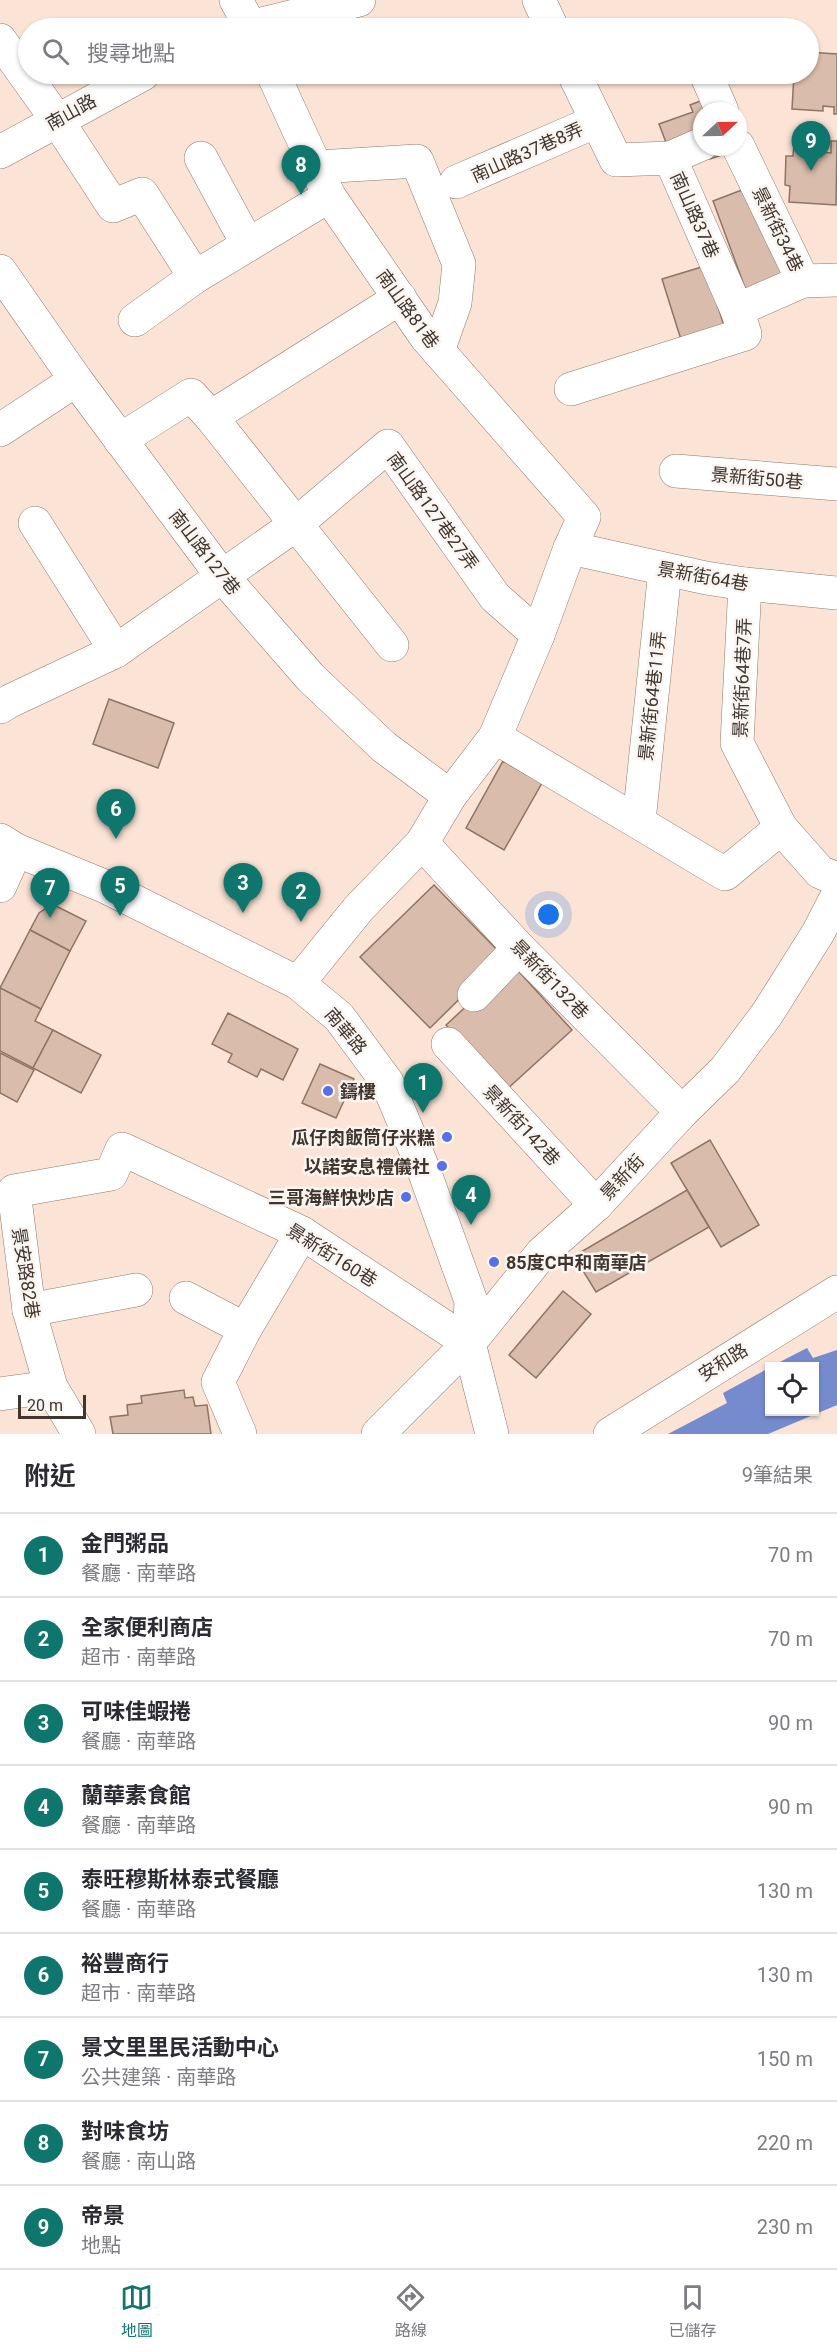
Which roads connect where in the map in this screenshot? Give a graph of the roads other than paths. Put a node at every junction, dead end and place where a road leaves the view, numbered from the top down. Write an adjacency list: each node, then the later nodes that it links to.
1 (359, 0): 3 (street)
2 (539, 0): 5 (street)
3 (302, 6): 4 (street)
4 (257, 18)
5 (547, 18)
6 (0, 40): 7 (street)
7 (18, 65)
8 (31, 84): 14 (street)
9 (124, 84): 14 (street, 南山路)
10 (278, 84): 21 (street, 南山路81巷)
11 (579, 84): 15 (street, 南山路37巷)
12 (710, 84): 13 (street)
13 (718, 102)
14 (57, 120): 17 (street, 南山路); 25 (street)
15 (597, 121): 20 (street, 南山路37巷); 22 (street, 南山路37巷8弄)
16 (693, 148): 20 (street)
17 (0, 152)
18 (743, 156): 27 (street, 景新街34巷)
19 (201, 158): 23 (street)
20 (669, 158): 29 (street, 南山路37巷)
21 (323, 181): 23 (street); 28 (street, 南山路81巷); 31 (street)
22 (456, 182)
23 (248, 245): 25 (street)
24 (0, 271): 32 (street, 南山路127巷)
25 (195, 277): 30 (street)
26 (837, 280): 27 (street, 景新街34巷)
27 (803, 281): 29 (street)
28 (400, 298): 31 (street, 南山路81巷); 34 (street)
29 (737, 310): 33 (street, 南山路37巷)
30 (135, 320)
31 (438, 351): 41 (street, 南山路81巷)
32 (76, 380): 35 (street); 36 (street, 南山路127巷)
33 (571, 389)
34 (211, 417): 36 (street); 40 (street)
35 (0, 430)
36 (120, 440): 43 (street, 南山路127巷)
37 (676, 471): 38 (street, 景新街50巷)
38 (837, 484)
39 (35, 523): 48 (street)
40 (295, 525): 43 (street, 南山路127巷27弄); 46 (street, 南山路127巷27弄); 47 (street)
41 (570, 548): 42 (street, 景新街64巷); 46 (street)
42 (665, 570): 44 (street, 景新街64巷); 52 (street, 景新街64巷11弄)
43 (222, 576): 48 (street, 南山路127巷27弄); 51 (street, 南山路127巷)
44 (745, 584): 45 (street, 景新街64巷); 53 (street, 景新街64巷7弄)
45 (837, 593)
46 (538, 635): 50 (street)
47 (392, 645)
48 (116, 651): 49 (street, 南山路127巷27弄)
49 (3, 698)
50 (495, 737): 51 (street); 52 (street)
51 (450, 796): 54 (street)
52 (639, 821): 53 (street)
53 (781, 828): 56 (street, 景新街64巷7弄)
54 (422, 843): 59 (street, 景新街132巷); 60 (street)
55 (8, 845): 57 (street); 60 (street, 南華路)
56 (837, 879)
57 (0, 886)
58 (837, 896): 63 (street, 景新街)
59 (519, 948): 61 (street); 63 (street, 景新街132巷)
60 (298, 982): 72 (street, 南華路)
61 (474, 995)
62 (448, 1044): 65 (street, 景新街142巷)
63 (682, 1112): 65 (street, 景新街)
64 (122, 1149): 66 (street, 景新街160巷); 70 (street, 景安路82巷)
65 (596, 1205): 72 (street, 景新街)
66 (302, 1233): 71 (street); 72 (street, 景新街160巷)
67 (136, 1290): 70 (street)
68 (837, 1292): 79 (street, 安和路)
69 (186, 1298): 71 (street)
70 (29, 1310): 73 (street, 景安路82巷)
71 (245, 1329): 76 (street)
72 (469, 1343): 77 (street, 景新街); 78 (street, 南華路)
73 (51, 1387): 74 (street); 75 (street, 景安路82巷)
74 (0, 1394)
75 (79, 1434)
76 (240, 1434)
77 (378, 1434)
78 (492, 1434)
79 (610, 1434)

